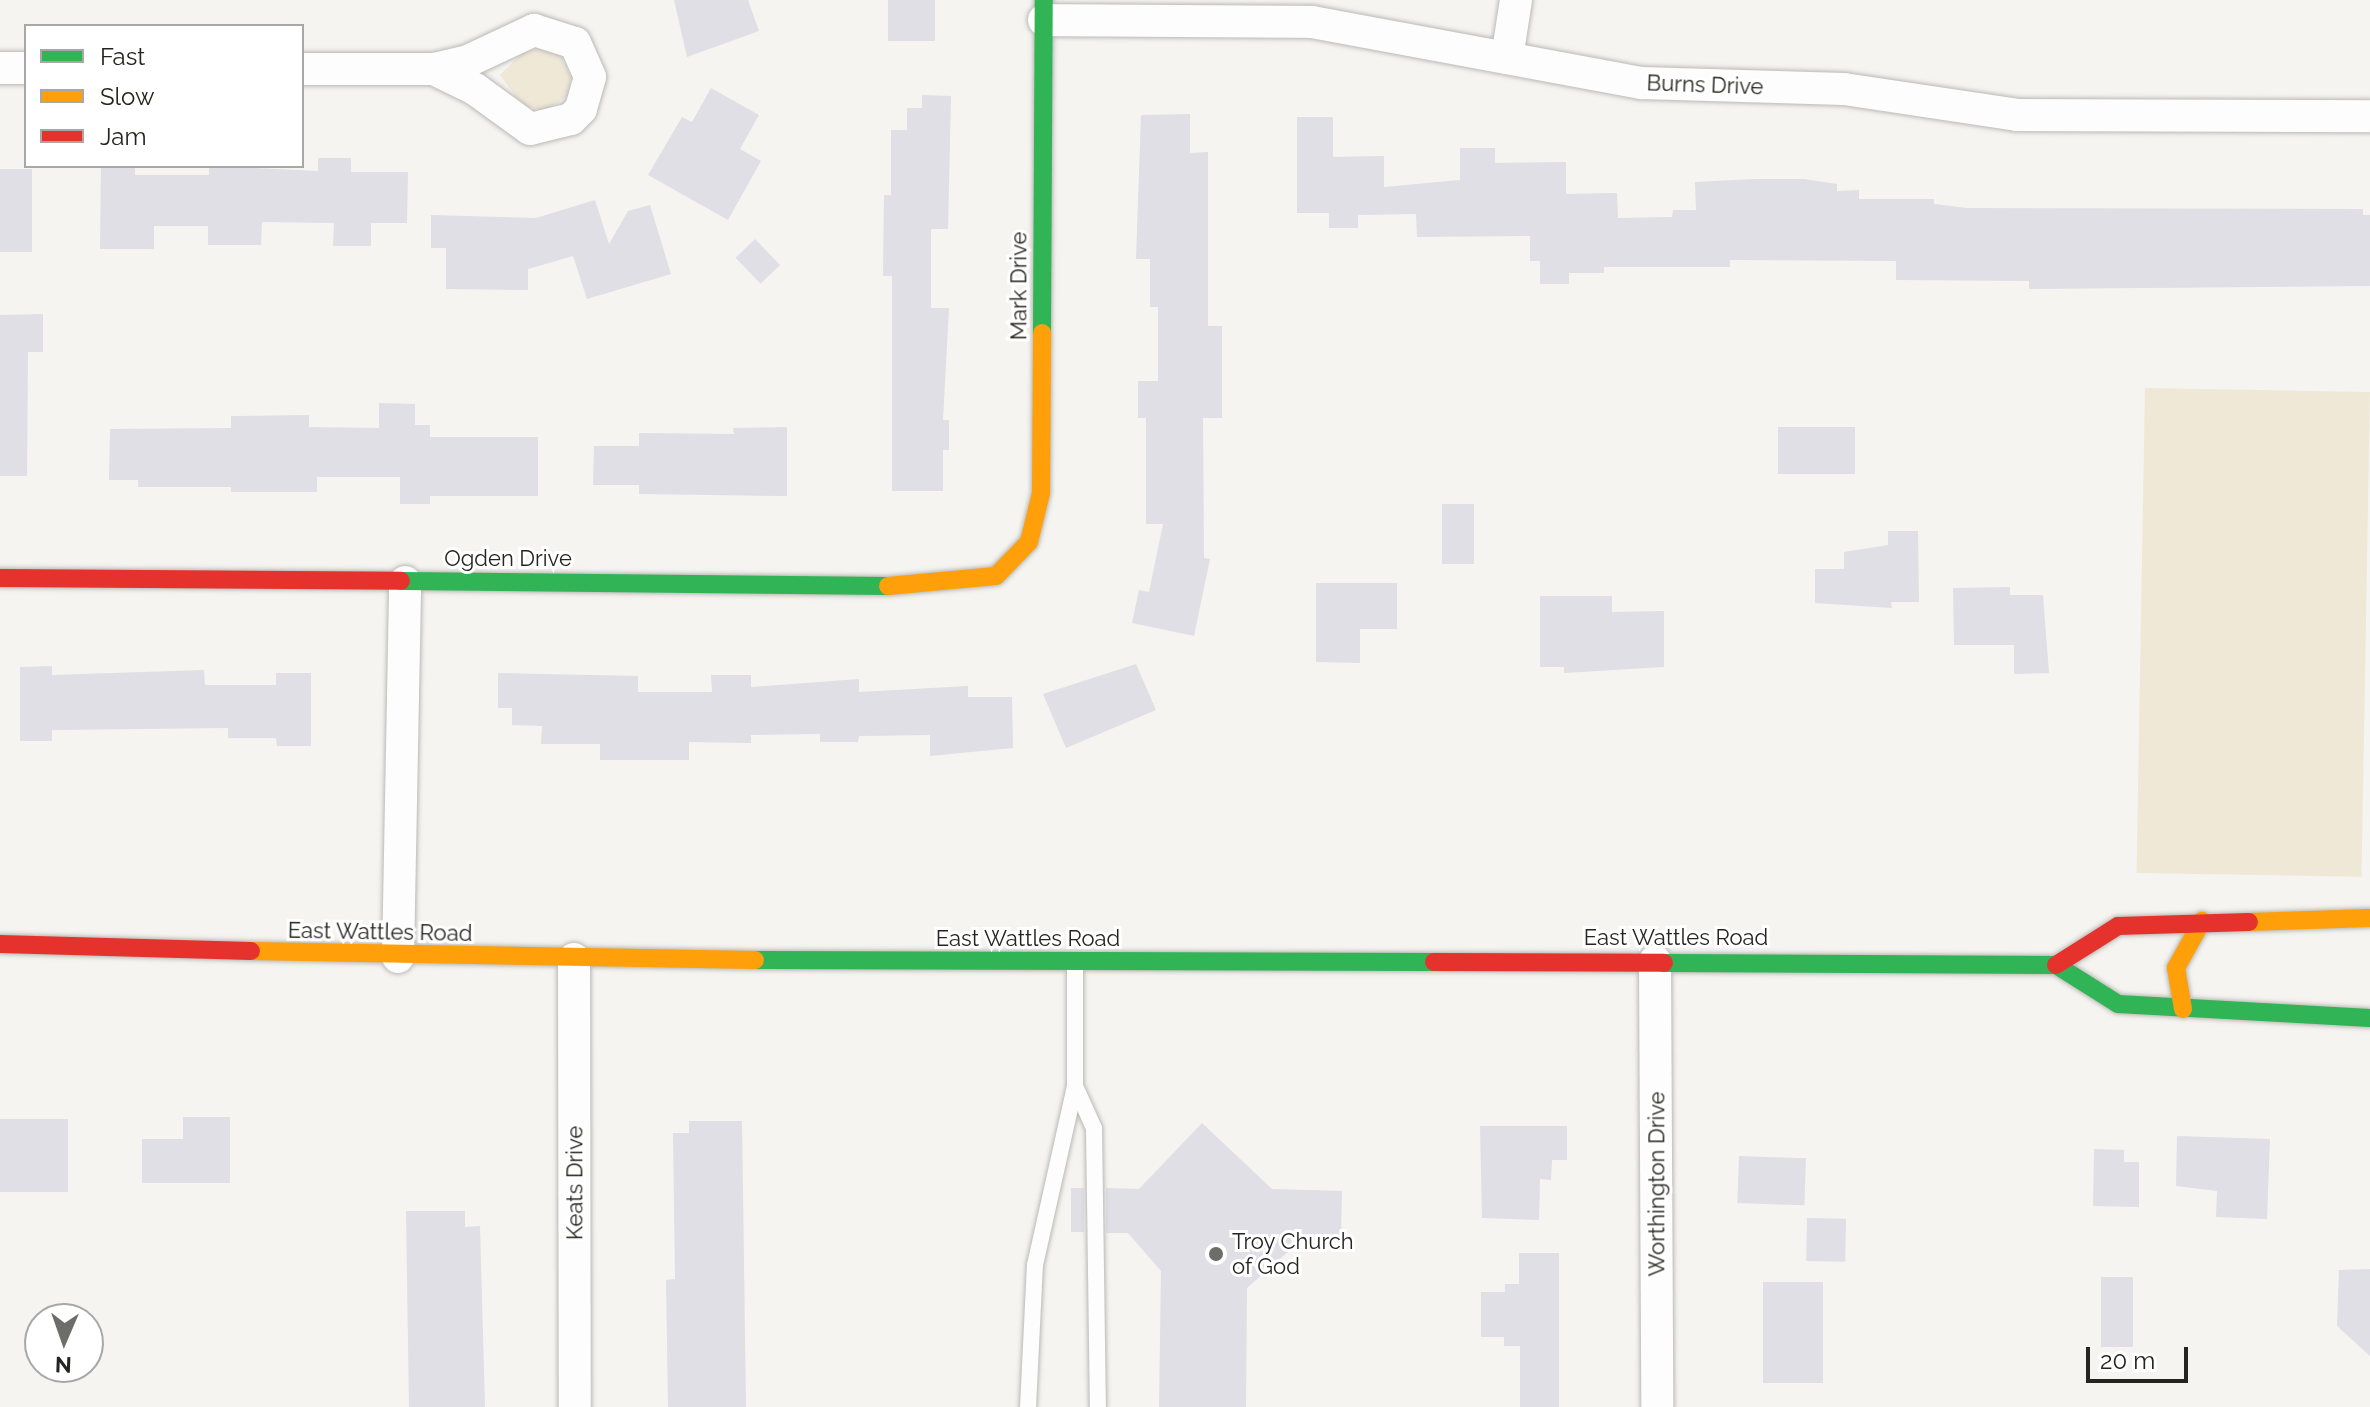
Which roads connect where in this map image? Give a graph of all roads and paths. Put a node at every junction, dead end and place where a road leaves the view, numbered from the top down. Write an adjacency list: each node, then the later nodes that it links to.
1 (1516, 0): 3 (street)
2 (1044, 10): 3 (street, Burns Drive); 9 (main road, Mark Drive)
3 (1507, 58): 8 (street, Burns Drive)
4 (0, 68): 5 (street)
5 (24, 68)
6 (304, 69): 7 (street)
7 (434, 69)
8 (2370, 116)
9 (1012, 565): 11 (main road, Ogden Drive)
10 (0, 578): 11 (main road, Ogden Drive)
11 (405, 582): 15 (street)
12 (2370, 918): 13 (main road)
13 (2202, 921): 19 (main road); 20 (main road)
14 (0, 944): 15 (main road, East Wattles Road)
15 (398, 957): 16 (main road, East Wattles Road)
16 (574, 959): 18 (main road, East Wattles Road); 23 (street, Keats Drive)
17 (1655, 961): 18 (main road, East Wattles Road); 19 (main road, East Wattles Road); 26 (street, Worthington Drive)
18 (1075, 964): 22 (lane)
19 (2056, 965): 20 (main road)
20 (2183, 1009): 21 (main road)
21 (2370, 1018)
22 (1075, 1086): 24 (lane); 25 (lane)
23 (575, 1407)
24 (1028, 1407)
25 (1098, 1407)
26 (1657, 1407)

